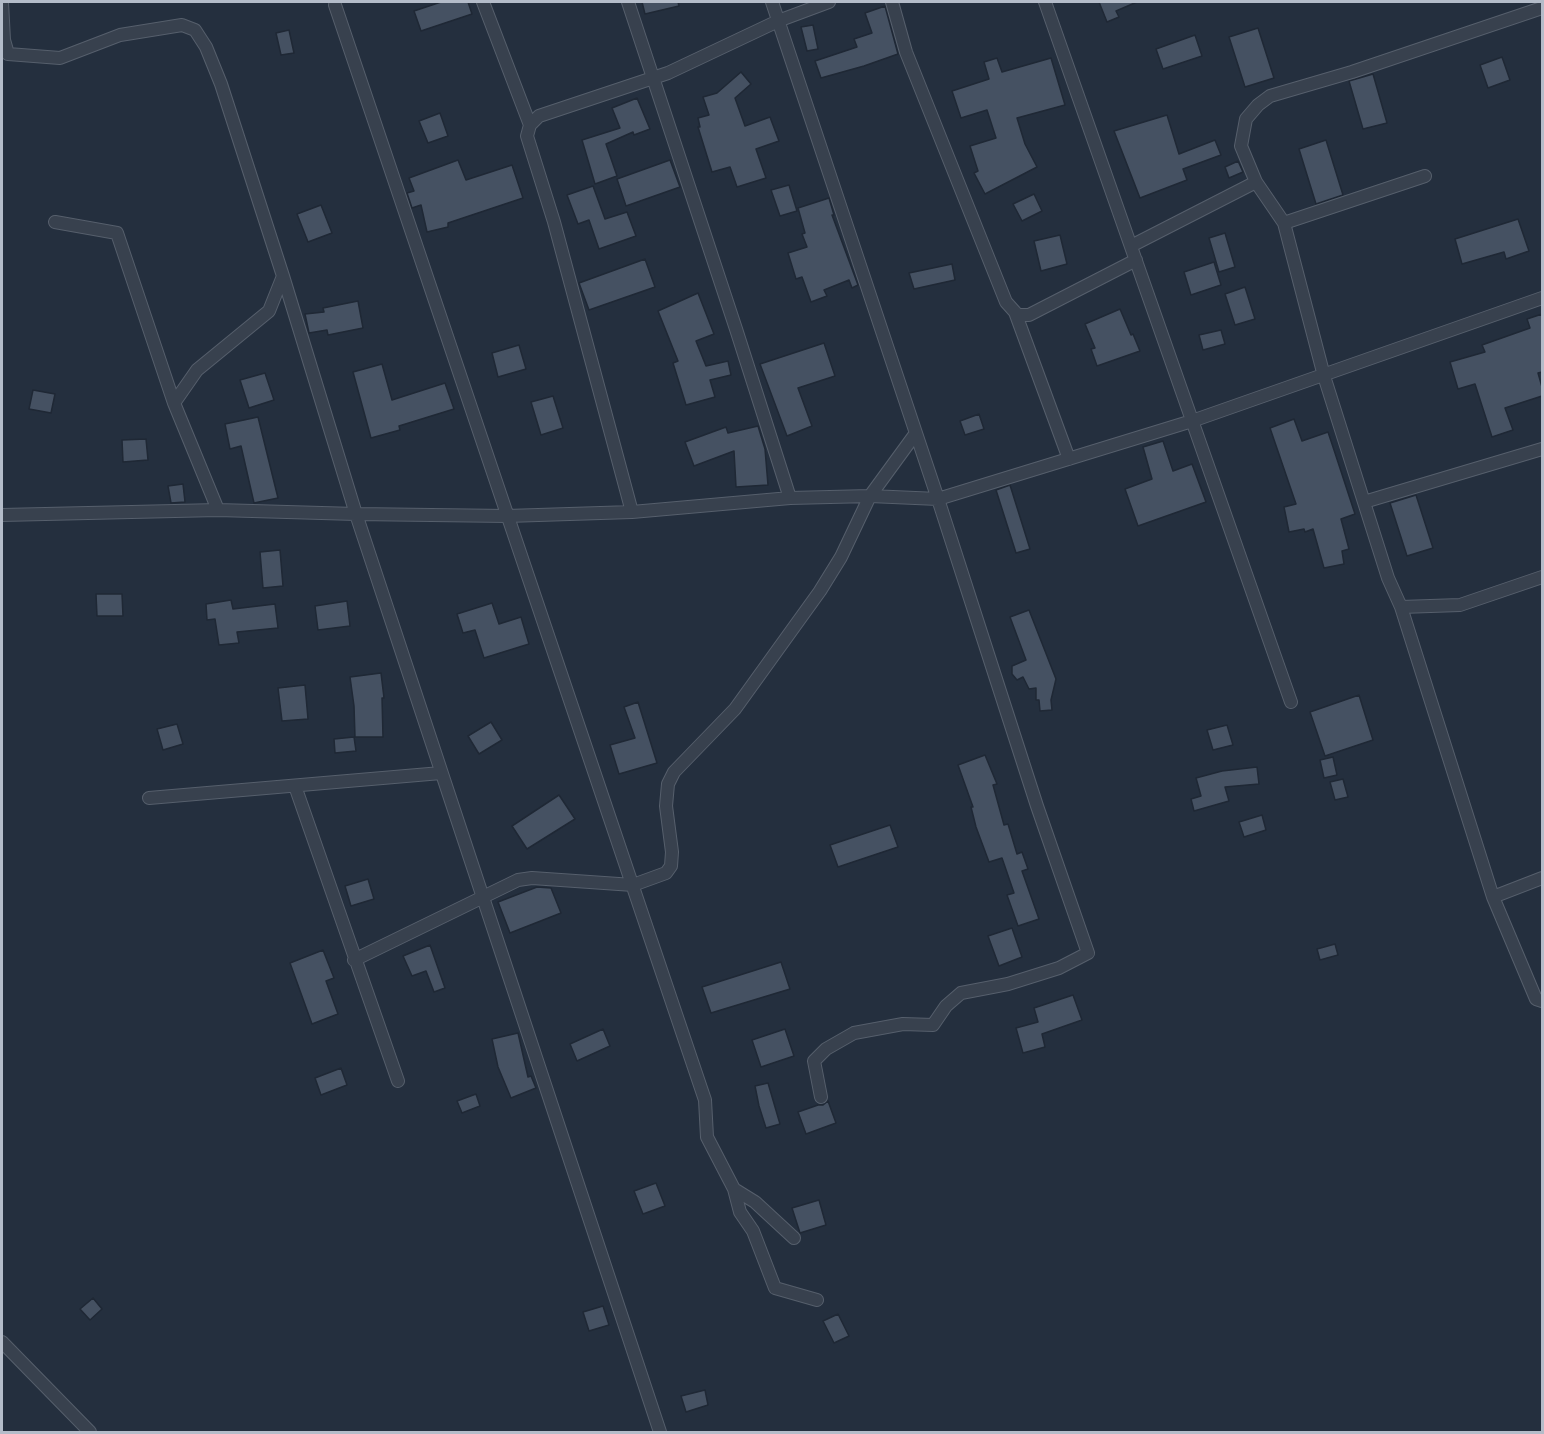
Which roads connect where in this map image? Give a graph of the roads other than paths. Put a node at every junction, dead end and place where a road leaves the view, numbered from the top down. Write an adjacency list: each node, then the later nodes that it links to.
1 (2, 2): 19 (street)
2 (483, 2): 12 (street)
3 (628, 2): 11 (street)
4 (772, 2): 10 (street)
5 (829, 2): 10 (street)
6 (892, 2): 21 (street)
7 (1045, 2): 17 (street)
8 (334, 5): 36 (street)
9 (1542, 8): 14 (street)
10 (778, 21): 11 (street); 25 (street)
11 (653, 79): 12 (street); 29 (street)
12 (530, 125): 33 (street)
13 (1425, 176): 16 (street)
14 (1256, 182): 16 (street); 17 (street)
15 (55, 222): 23 (street)
16 (1284, 223): 22 (street)
17 (1131, 246): 18 (street)
18 (1136, 260): 21 (street); 24 (street)
19 (283, 276): 23 (street); 34 (street)
20 (1542, 298): 22 (street)
21 (1015, 312): 27 (street)
22 (1324, 376): 24 (street); 31 (street)
23 (174, 403): 32 (street)
24 (1192, 422): 27 (street); 39 (street)
25 (916, 433): 28 (street); 30 (street)
26 (1542, 449): 31 (street)
27 (1069, 459): 30 (street)
28 (870, 496): 29 (street); 30 (street); 44 (street)
29 (790, 498): 33 (street)
30 (938, 499): 50 (street)
31 (1364, 502): 38 (street)
32 (218, 510): 34 (street); 35 (street)
33 (632, 512): 36 (street)
34 (356, 514): 36 (street); 40 (street)
35 (2, 515)
36 (507, 516): 44 (street)
37 (1542, 577): 38 (street)
38 (1401, 608): 46 (street)
39 (1291, 702)
40 (441, 773): 41 (street); 45 (street)
41 (295, 786): 42 (street); 47 (street)
42 (149, 798)
43 (1542, 878): 46 (street)
44 (633, 885): 45 (street); 51 (street)
45 (482, 896): 47 (street); 56 (street)
46 (1493, 897): 48 (street)
47 (354, 960): 49 (street)
48 (1542, 1001)
49 (398, 1081)
50 (821, 1097)
51 (734, 1189): 52 (street); 53 (street)
52 (794, 1238)
53 (817, 1300)
54 (2, 1342): 55 (street)
55 (90, 1432)
56 (660, 1432)

